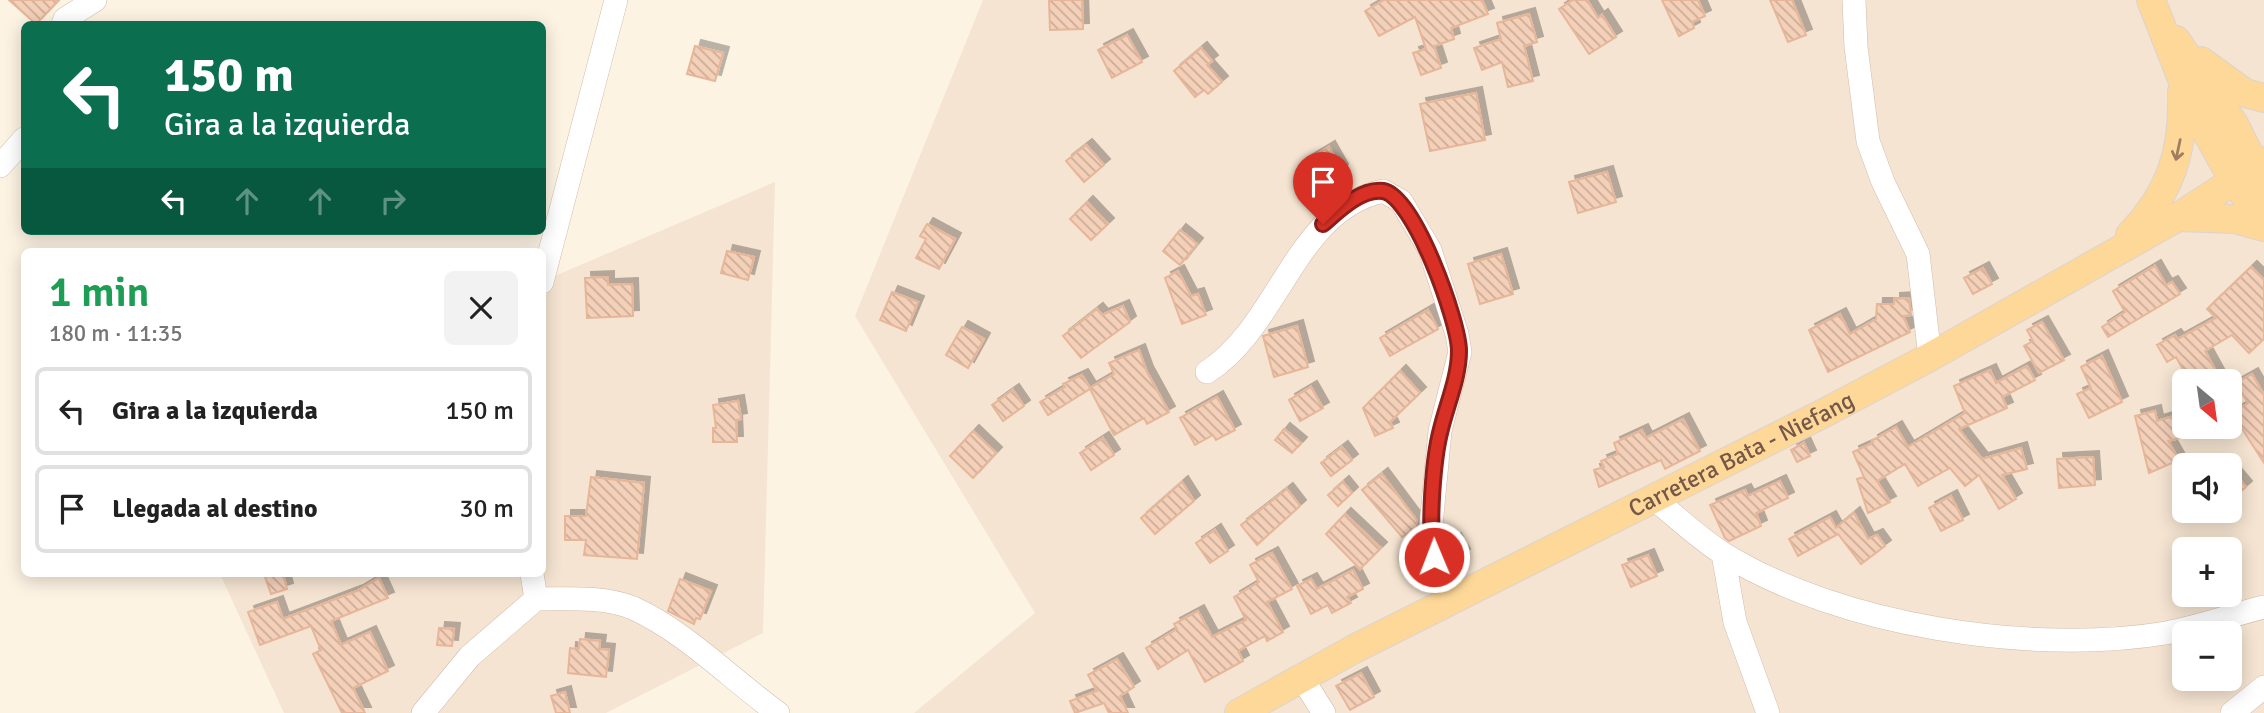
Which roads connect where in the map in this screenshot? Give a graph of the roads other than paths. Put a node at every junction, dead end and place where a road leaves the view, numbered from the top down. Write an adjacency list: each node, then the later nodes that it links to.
1 (95, 0): 5 (street)
2 (617, 0): 15 (street)
3 (1854, 0): 16 (street)
4 (2163, 20): 6 (main road); 7 (main road); 10 (main road)
5 (64, 21)
6 (2182, 82): 10 (main road); 14 (main road, one-way to 14)
7 (2264, 98)
8 (21, 142): 9 (street)
9 (0, 166)
10 (2255, 174): 11 (main road, Carretera Bata - Niefang); 12 (main road)
11 (2178, 217): 13 (main road); 14 (main road, Carretera Bata - Niefang)
12 (2264, 219)
13 (2264, 228)
14 (2112, 254): 16 (main road, Carretera Bata - Niefang)
15 (546, 267)
16 (1930, 357): 18 (main road, Carretera Bata - Niefang)
17 (1207, 372): 22 (street)
18 (1653, 498): 19 (street); 22 (main road, Carretera Bata - Niefang)
19 (1723, 554): 23 (street); 30 (street)
20 (532, 577): 21 (street)
21 (536, 599): 26 (street); 27 (street)
22 (1452, 599): 24 (main road, Carretera Bata - Niefang)
23 (2264, 607)
24 (1302, 678): 28 (main road, Carretera Bata - Niefang); 29 (street)
25 (2264, 687): 31 (street)
26 (424, 713)
27 (778, 713)
28 (1239, 713)
29 (1324, 713)
30 (1768, 713)
31 (2232, 713)

